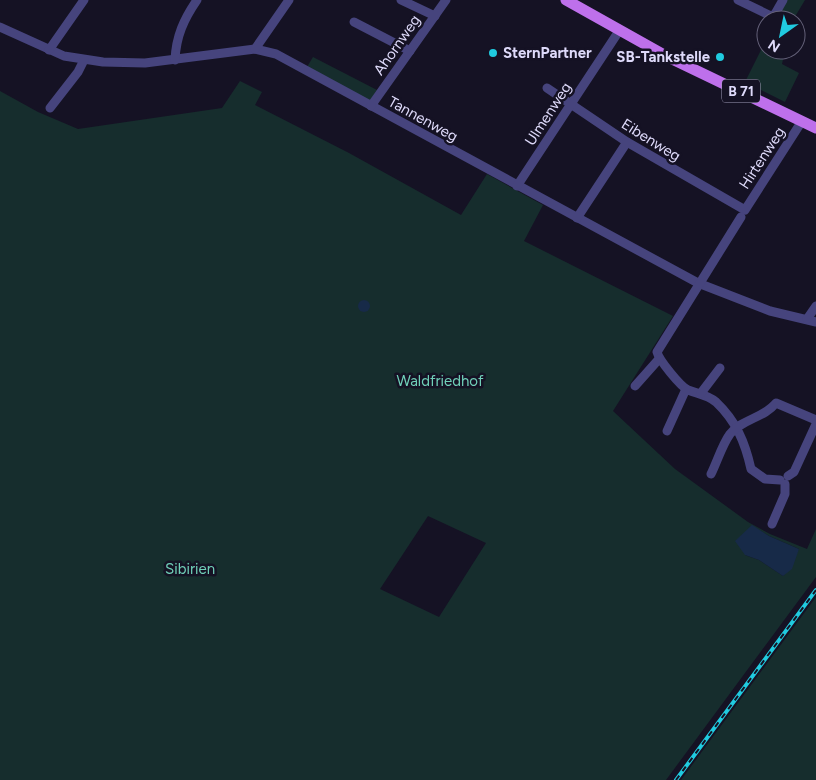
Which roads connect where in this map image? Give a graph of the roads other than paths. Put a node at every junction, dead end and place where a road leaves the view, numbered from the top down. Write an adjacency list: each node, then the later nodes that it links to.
1 (84, 0): 14 (street)
2 (197, 0): 17 (street)
3 (289, 0): 13 (street)
4 (401, 0): 9 (street)
5 (446, 0): 9 (street, Ahornweg)
6 (566, 0): 12 (main road, B 71)
7 (738, 0): 8 (street)
8 (783, 0)
9 (435, 16): 15 (street, Ahornweg)
10 (354, 22): 15 (street)
11 (0, 27): 14 (street, Tannenweg)
12 (619, 31): 19 (street, Ulmenweg); 22 (main road, B 71)
13 (255, 49): 17 (street, Tannenweg); 20 (street, Tannenweg)
14 (49, 50): 16 (street, Tannenweg)
15 (410, 51): 20 (street, Ahornweg)
16 (84, 60): 17 (street, Tannenweg); 21 (street)
17 (175, 60)
18 (547, 88): 19 (street, Eibenweg)
19 (571, 105): 24 (street, Eibenweg); 25 (street, Ulmenweg)
20 (371, 106): 25 (street, Tannenweg)
21 (50, 108)
22 (802, 121): 23 (main road, B 71); 26 (street, Hirtenweg)
23 (816, 128)
24 (628, 142): 26 (street, Eibenweg); 27 (street)
25 (517, 186): 27 (street, Tannenweg)
26 (743, 213): 28 (street, Hirtenweg)
27 (577, 218): 28 (street, Tannenweg)
28 (698, 283): 30 (street, Tannenweg); 31 (street, Hirtenweg)
29 (816, 306): 30 (street)
30 (812, 321)
31 (659, 359): 33 (street); 34 (street)
32 (720, 368): 35 (street)
33 (635, 386)
34 (686, 389): 35 (street); 39 (street)
35 (701, 393): 38 (street)
36 (816, 420): 38 (street)
37 (816, 424): 41 (street)
38 (738, 428): 40 (street); 41 (street)
39 (667, 431)
40 (711, 474)
41 (784, 480): 42 (street)
42 (772, 524)

